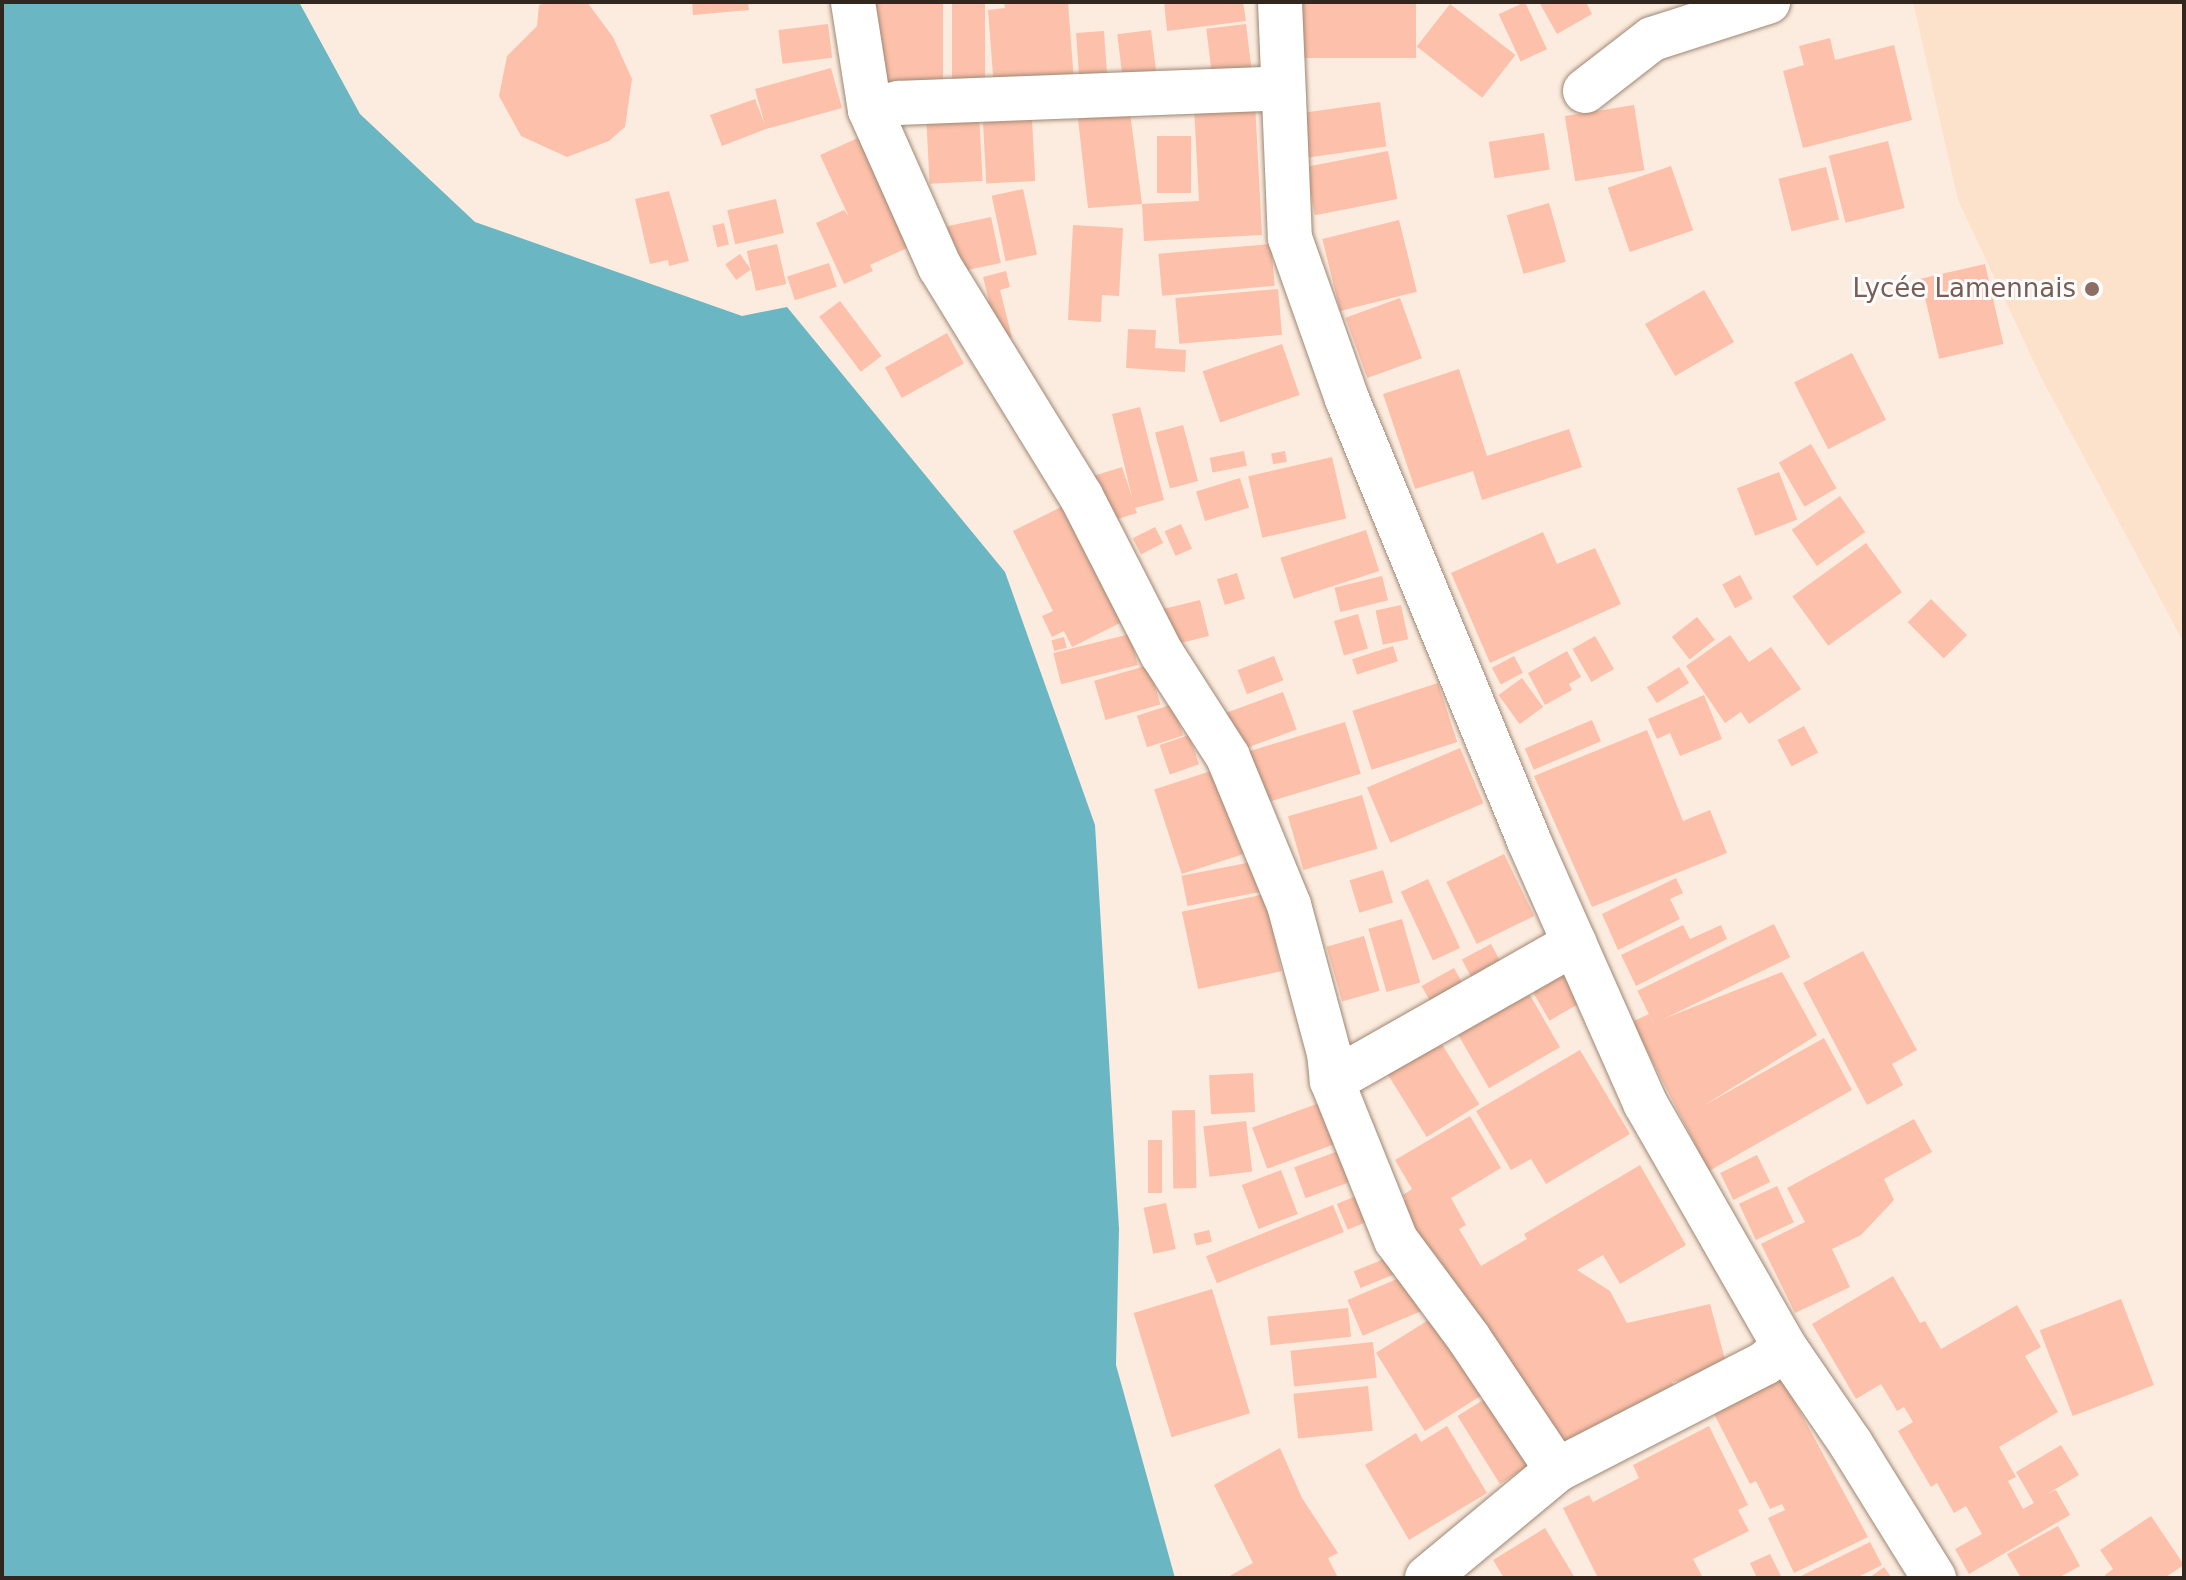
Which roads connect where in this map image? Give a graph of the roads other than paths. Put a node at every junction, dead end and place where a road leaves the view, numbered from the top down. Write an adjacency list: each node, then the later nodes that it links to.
1 (853, 2): 6 (street)
2 (1280, 2): 4 (street)
3 (1768, 2): 5 (street)
4 (1282, 88): 6 (street); 7 (street)
5 (1585, 91)
6 (870, 110): 8 (street)
7 (1575, 943): 8 (street); 9 (street)
8 (1332, 1081): 10 (street)
9 (1784, 1346): 10 (street); 12 (street)
10 (1557, 1470): 11 (street)
11 (1427, 1578)
12 (1934, 1578)

